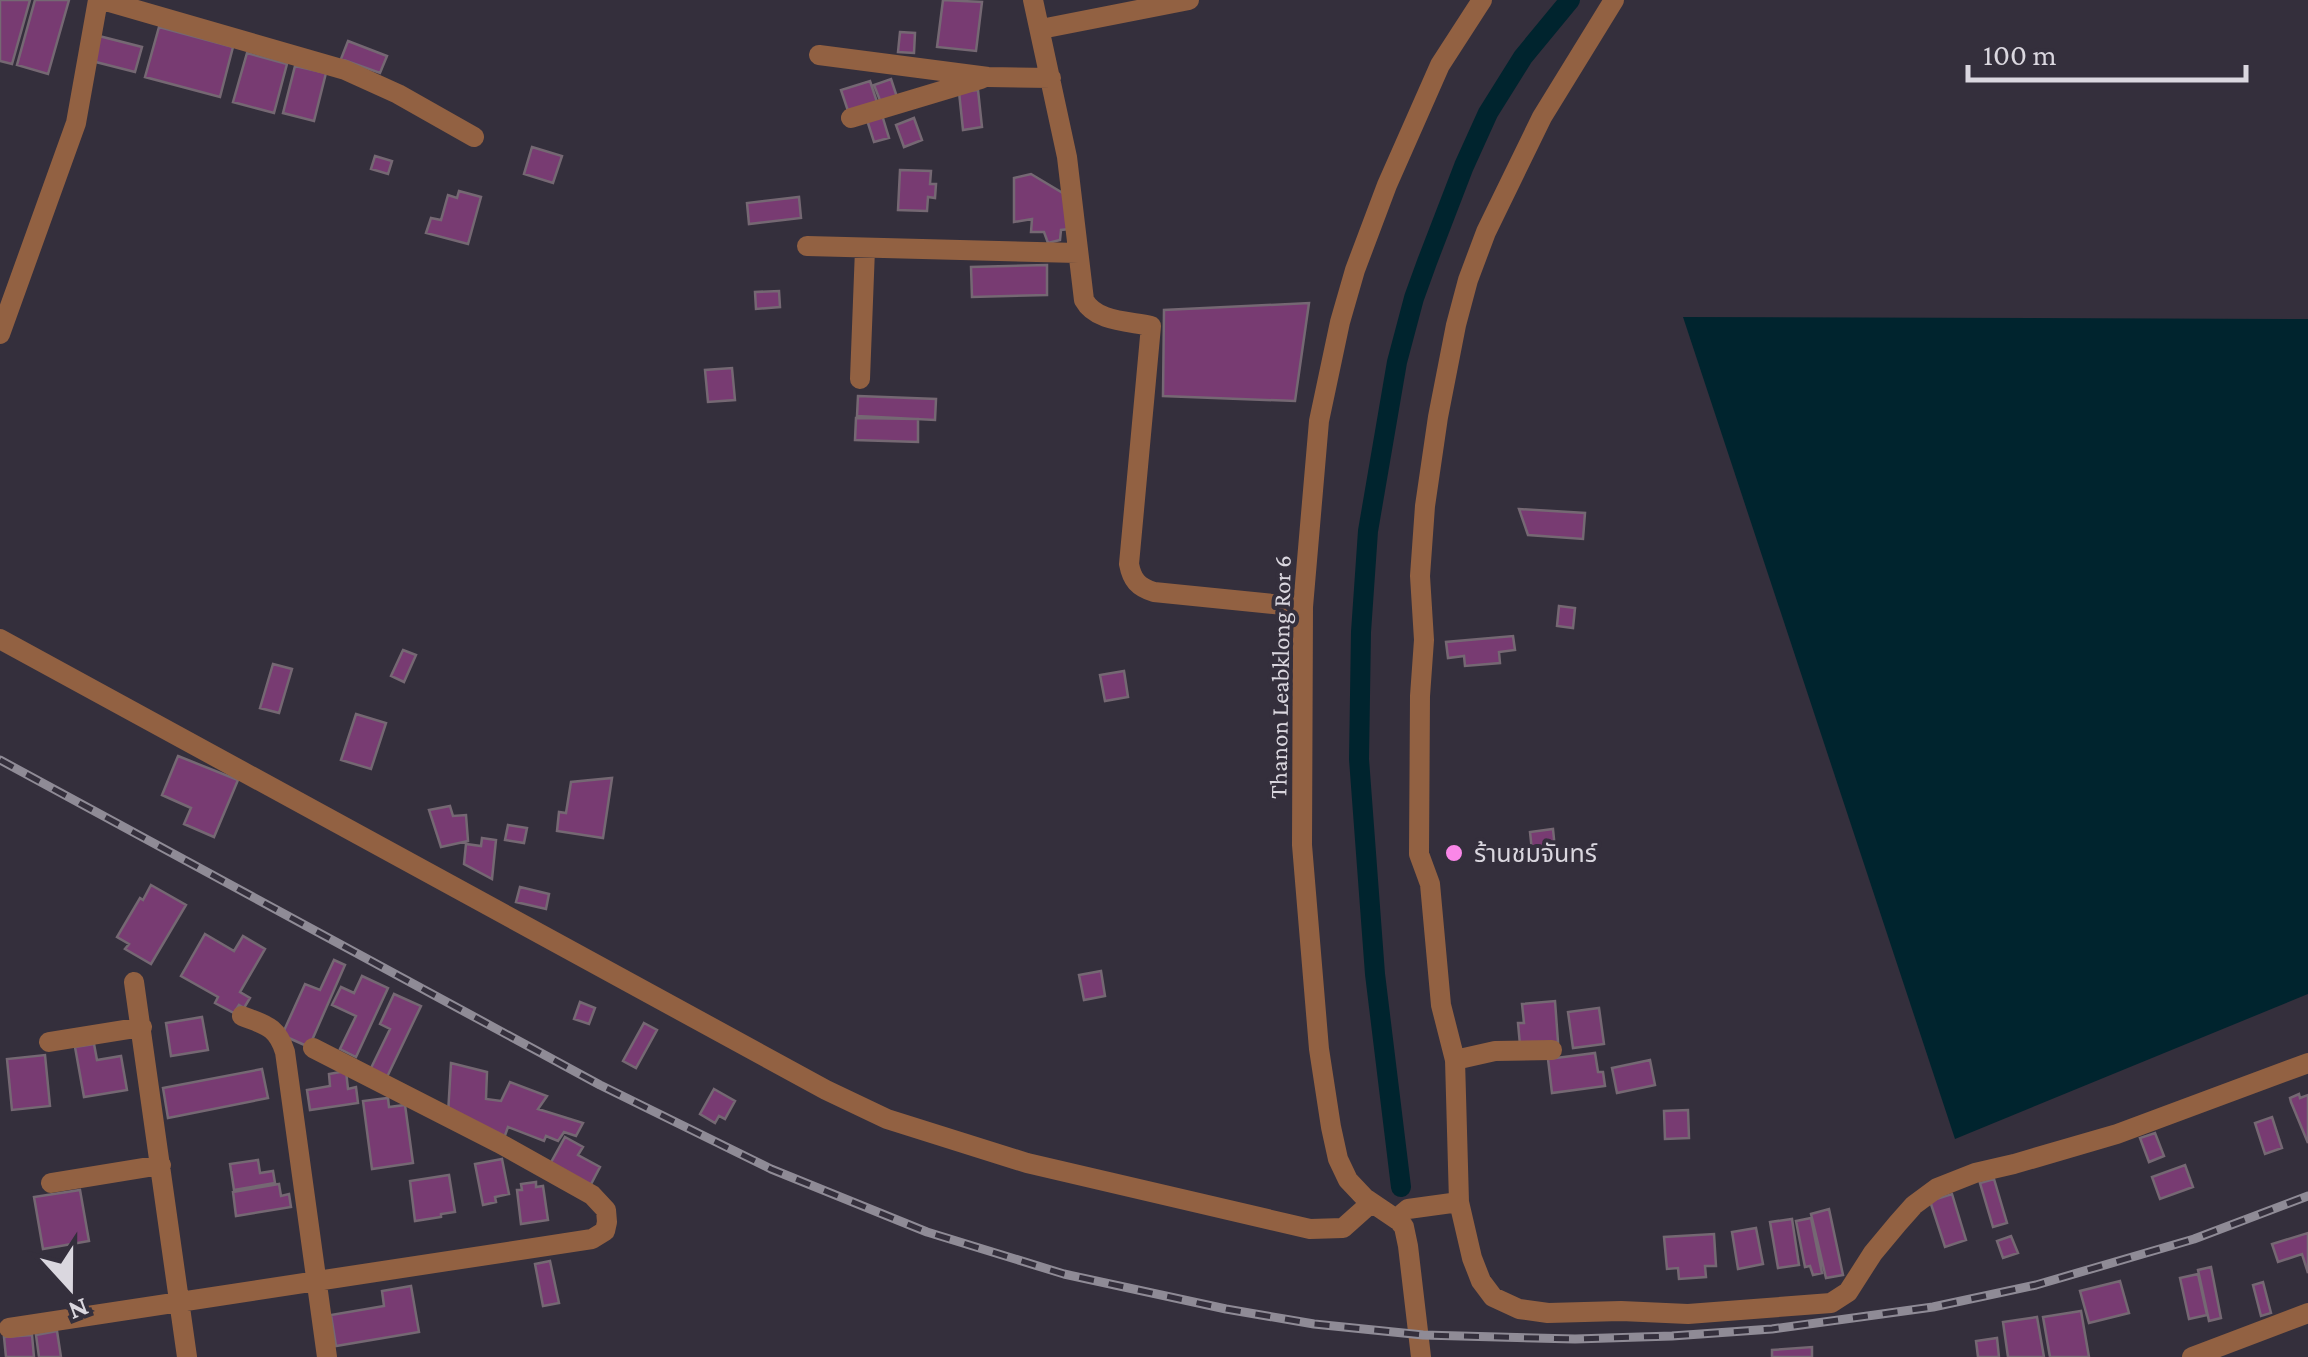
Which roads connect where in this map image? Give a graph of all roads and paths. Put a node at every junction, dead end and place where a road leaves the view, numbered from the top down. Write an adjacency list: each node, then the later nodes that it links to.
1 (100, 0): 11 (street); 15 (street)
2 (1033, 0): 6 (street)
3 (1189, 0): 6 (street)
4 (1482, 0): 17 (street, Thanon Leabklong Ror 6)
5 (1614, 0): 25 (street)
6 (1041, 30): 9 (street)
7 (819, 55): 8 (street)
8 (988, 76): 9 (street); 10 (street)
9 (1051, 78): 14 (street)
10 (850, 118)
11 (474, 138)
12 (807, 246): 13 (street)
13 (866, 249): 14 (street); 16 (street)
14 (1078, 253): 17 (street)
15 (0, 334)
16 (860, 379)
17 (1303, 607): 30 (street, Thanon Leabklong Ror 6)
18 (0, 639): 30 (street)
19 (134, 982): 21 (street)
20 (242, 1016): 32 (street)
21 (142, 1027): 22 (street); 27 (street)
22 (49, 1042)
23 (312, 1048): 32 (street)
24 (1552, 1050): 25 (street)
25 (1455, 1060): 29 (street)
26 (2308, 1063): 29 (street)
27 (161, 1165): 28 (street); 33 (street)
28 (51, 1182)
29 (1459, 1202): 31 (street)
30 (1370, 1203): 31 (street, Thanon Leabklong Ror 6)
31 (1396, 1219): 38 (street)
32 (316, 1280): 33 (street); 37 (street)
33 (180, 1302): 35 (street); 36 (street)
34 (2308, 1313): 39 (street)
35 (10, 1328)
36 (187, 1357)
37 (327, 1357)
38 (1420, 1357)
39 (2192, 1357)

